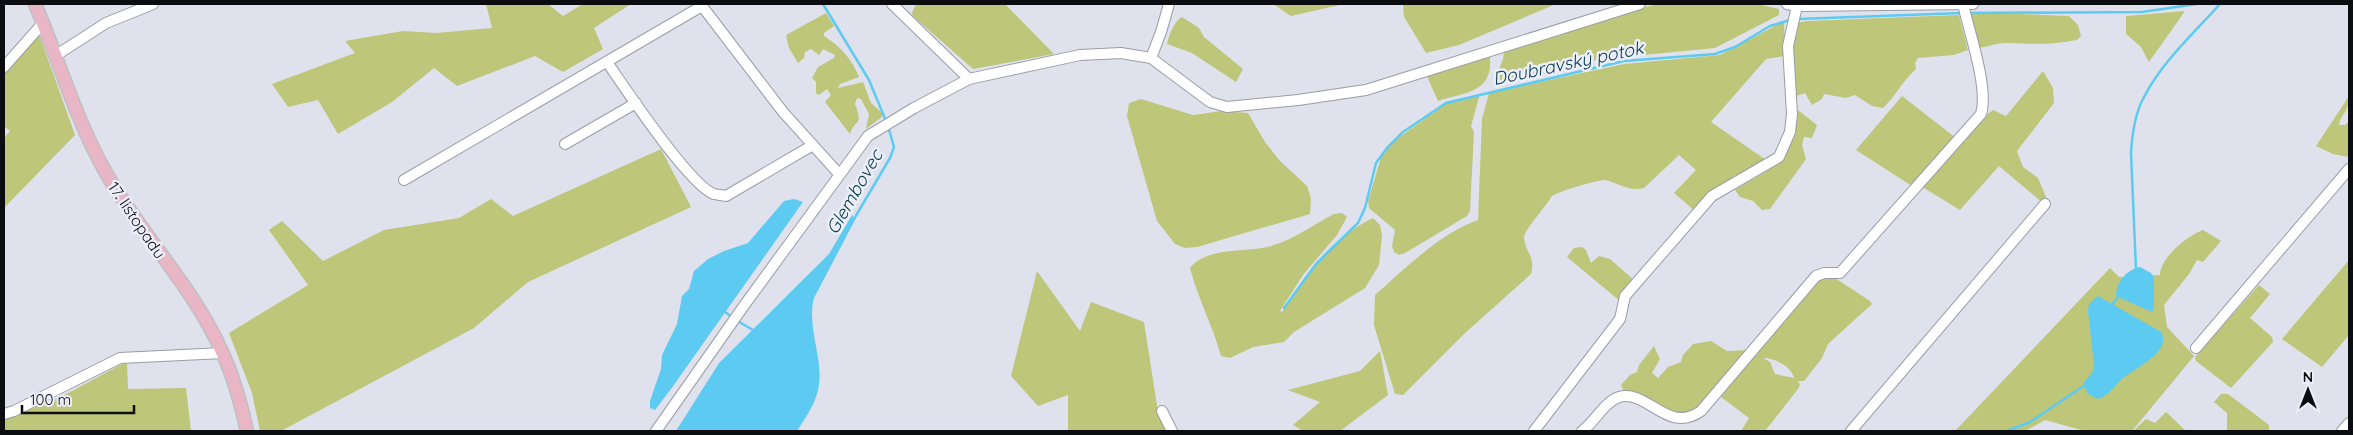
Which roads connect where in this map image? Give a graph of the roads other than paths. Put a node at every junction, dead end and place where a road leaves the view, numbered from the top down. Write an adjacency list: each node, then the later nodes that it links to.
1 (35, 4): 10 (main road, 17. listopadu)
2 (153, 4): 11 (street)
3 (892, 4): 15 (street)
4 (1169, 4): 12 (street)
5 (1640, 4): 12 (street)
6 (1883, 4): 7 (street); 9 (street)
7 (1963, 4): 8 (street); 32 (street)
8 (1973, 4)
9 (1792, 5): 31 (street)
10 (43, 23): 11 (main road, 17. listopadu); 14 (street)
11 (55, 56): 24 (main road, 17. listopadu)
12 (1151, 58): 15 (street)
13 (607, 62): 16 (street); 18 (street); 21 (street)
14 (4, 67)
15 (969, 80): 20 (street)
16 (636, 103): 17 (street); 18 (street)
17 (565, 144)
18 (813, 145): 20 (street)
19 (2349, 169): 23 (street)
20 (839, 174): 29 (street)
21 (404, 180)
22 (2045, 204): 33 (street)
23 (2196, 348)
24 (223, 353): 26 (street); 28 (main road, 17. listopadu)
25 (1162, 411): 30 (street)
26 (4, 414)
27 (2349, 423): 34 (street)
28 (247, 431)
29 (656, 431)
30 (1172, 431)
31 (1534, 431)
32 (1582, 431)
33 (1851, 431)
34 (2342, 431)

